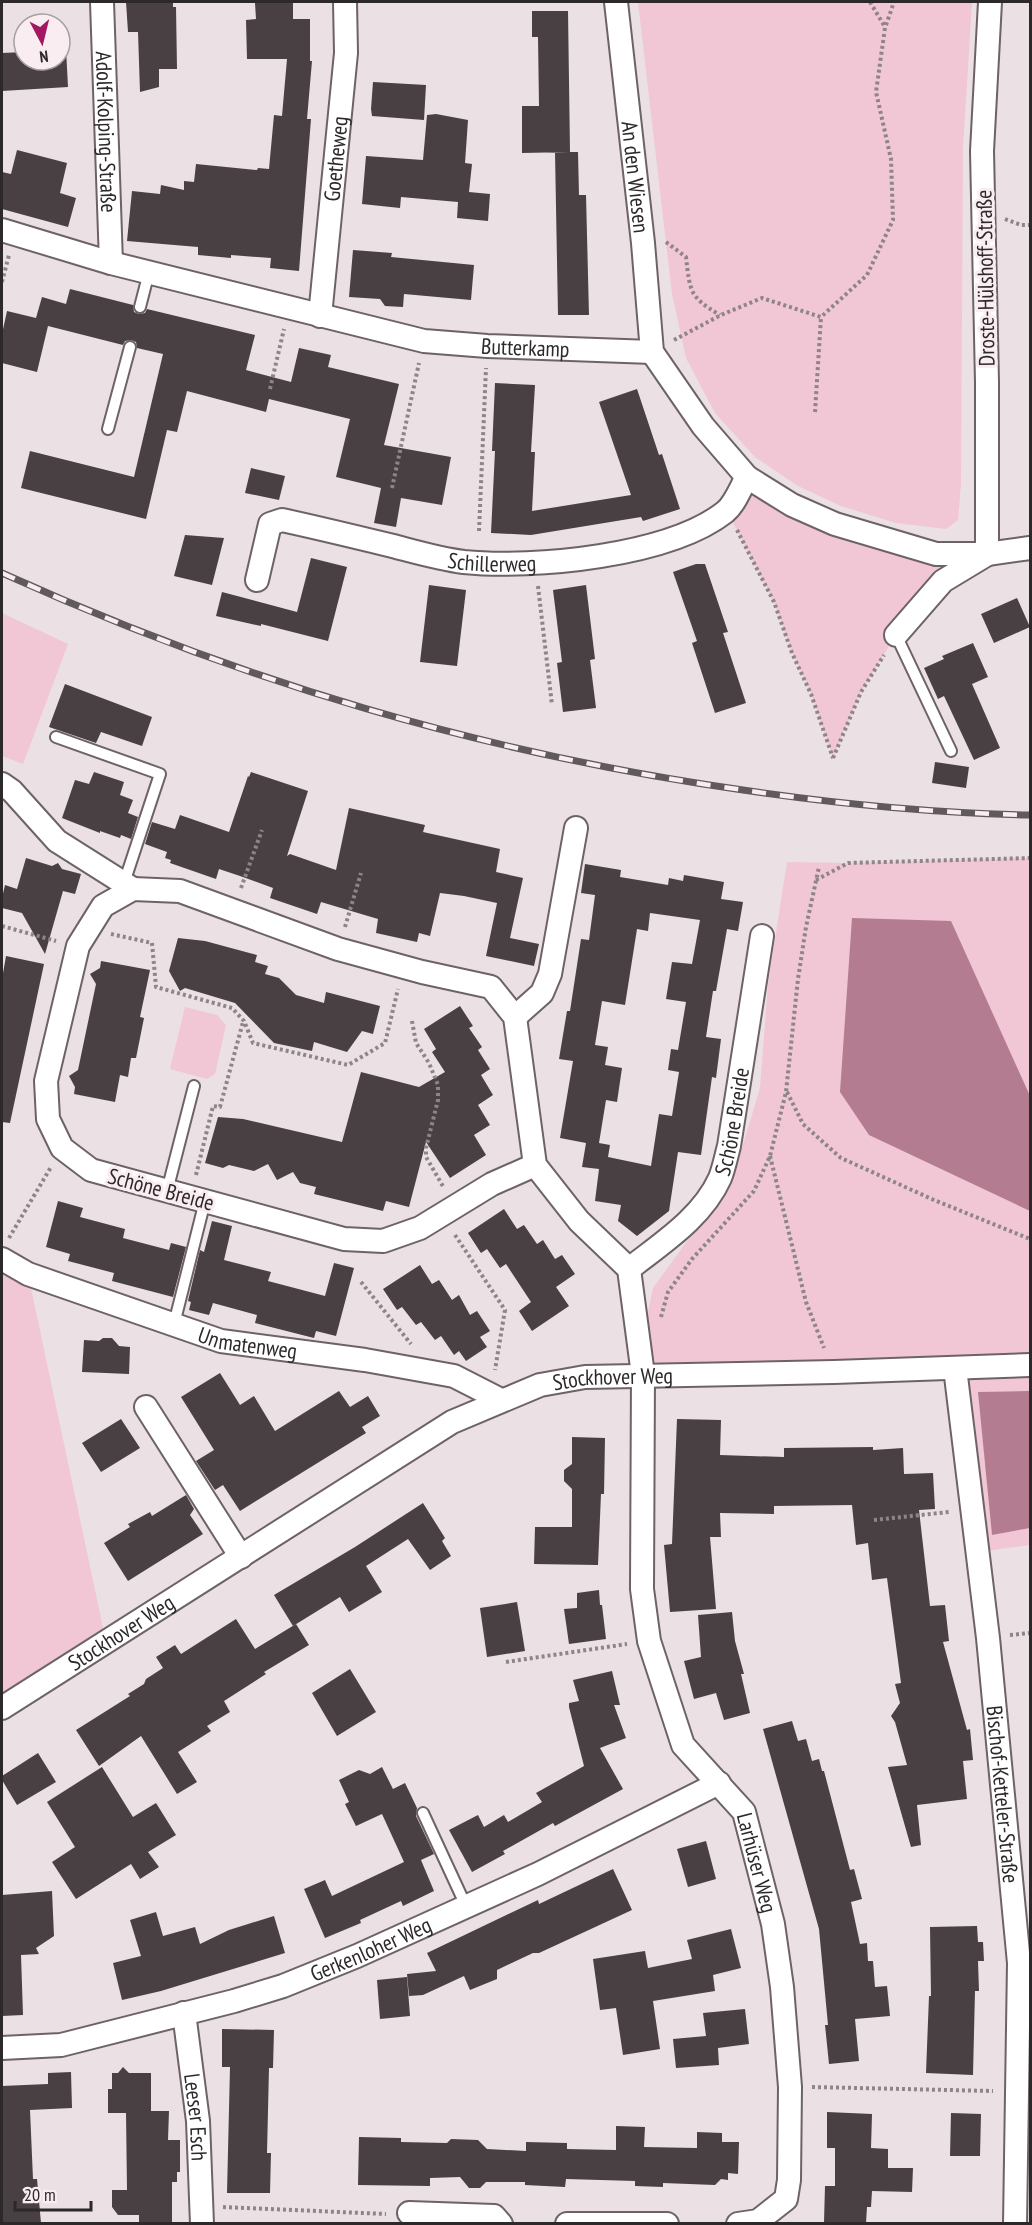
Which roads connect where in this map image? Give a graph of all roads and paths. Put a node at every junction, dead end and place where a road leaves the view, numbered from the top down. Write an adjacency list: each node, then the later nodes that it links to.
1 (102, 2): 10 (street, Adolf-Kolping-Straße)
2 (345, 2): 15 (street, Goetheweg)
3 (616, 2): 9 (street, An den Wiesen)
4 (870, 2): 7 (path)
5 (894, 2): 7 (path)
6 (990, 2): 30 (street, Droste-Hülshoff-Straße)
7 (885, 28): 16 (path)
8 (2, 230): 10 (street, Butterkamp)
9 (643, 243): 14 (path); 21 (street, An den Wiesen)
10 (111, 263): 11 (street, Butterkamp)
11 (149, 272): 12 (lane); 13 (street, Butterkamp)
12 (140, 307)
13 (290, 307): 15 (street, Butterkamp); 22 (path)
14 (721, 315): 16 (path); 17 (path)
15 (320, 316): 18 (street, Butterkamp)
16 (821, 317): 23 (path)
17 (690, 332)
18 (424, 341): 19 (street, Butterkamp); 26 (path)
19 (488, 346): 21 (street, Butterkamp); 28 (path)
20 (130, 347): 24 (lane)
21 (652, 352): 25 (street)
22 (270, 389)
23 (815, 412)
24 (108, 429)
25 (747, 477): 27 (street, Schillerweg); 30 (street)
26 (392, 488)
27 (727, 511): 31 (street, Schillerweg); 33 (path)
28 (479, 531)
29 (1030, 548): 30 (street)
30 (987, 554): 33 (street)
31 (536, 562): 32 (street, Schillerweg); 34 (path)
32 (257, 580)
33 (896, 635): 36 (lane)
34 (552, 705)
35 (56, 737): 44 (lane)
36 (951, 751)
37 (2, 784): 44 (street)
38 (576, 828): 51 (street)
39 (262, 830): 45 (path)
40 (1030, 858): 43 (path)
41 (819, 867): 43 (path)
42 (361, 873): 49 (path)
43 (815, 880): 55 (path)
44 (128, 886): 45 (street); 48 (street, Schöne Breide)
45 (233, 911): 49 (street)
46 (2, 926): 48 (path)
47 (762, 936): 64 (street, Schöne Breide)
48 (83, 938): 53 (path); 56 (street, Schöne Breide)
49 (338, 949): 50 (street)
50 (403, 967): 51 (street); 53 (path)
51 (515, 1017): 58 (street)
52 (412, 1021): 61 (path)
53 (243, 1022): 60 (path)
54 (194, 1086): 59 (lane)
55 (786, 1092): 57 (path); 62 (path)
56 (62, 1148): 59 (street, Schöne Breide); 63 (path)
57 (770, 1156): 67 (path); 71 (path)
58 (536, 1165): 61 (street, Schöne Breide); 64 (street)
59 (167, 1191): 60 (street, Schöne Breide)
60 (198, 1199): 61 (street, Schöne Breide); 66 (lane)
61 (449, 1210): 73 (path)
62 (1030, 1239)
63 (4, 1249): 66 (street, Unmatenweg)
64 (628, 1269): 72 (street)
65 (361, 1282): 70 (path)
66 (174, 1324): 70 (street, Unmatenweg)
67 (659, 1325)
68 (1030, 1365): 69 (street, Stockhover Weg)
69 (955, 1368): 71 (street, Stockhover Weg); 75 (street, Bischof-Ketteler-Straße)
70 (434, 1372): 73 (street, Unmatenweg)
71 (834, 1372): 72 (street, Stockhover Weg)
72 (643, 1375): 73 (street, Stockhover Weg); 78 (street, Larhüser Weg)
73 (496, 1398): 77 (street, Stockhover Weg)
74 (146, 1407): 77 (street)
75 (971, 1510): 76 (path); 87 (street, Bischof-Ketteler-Straße)
76 (874, 1520)
77 (241, 1557): 80 (street, Stockhover Weg)
78 (649, 1641): 79 (path); 81 (street, Larhüser Weg)
79 (506, 1662)
80 (2, 1708)
81 (719, 1783): 83 (street, Gerkenloher Weg); 86 (street, Larhüser Weg)
82 (423, 1813): 83 (lane)
83 (466, 1906): 84 (street, Gerkenloher Weg)
84 (184, 2013): 85 (street, Gerkenloher Weg); 90 (street, Leeser Esch)
85 (2, 2048)
86 (790, 2087): 87 (path); 91 (street, Larhüser Weg)
87 (1018, 2091): 88 (street, Bischof-Ketteler-Straße)
88 (1024, 2171): 95 (street, Bischof-Ketteler-Straße)
89 (409, 2213): 90 (path); 92 (street)
90 (202, 2215)
91 (748, 2222)
92 (501, 2223)
93 (567, 2223): 94 (street)
94 (667, 2223)
95 (1015, 2223)

